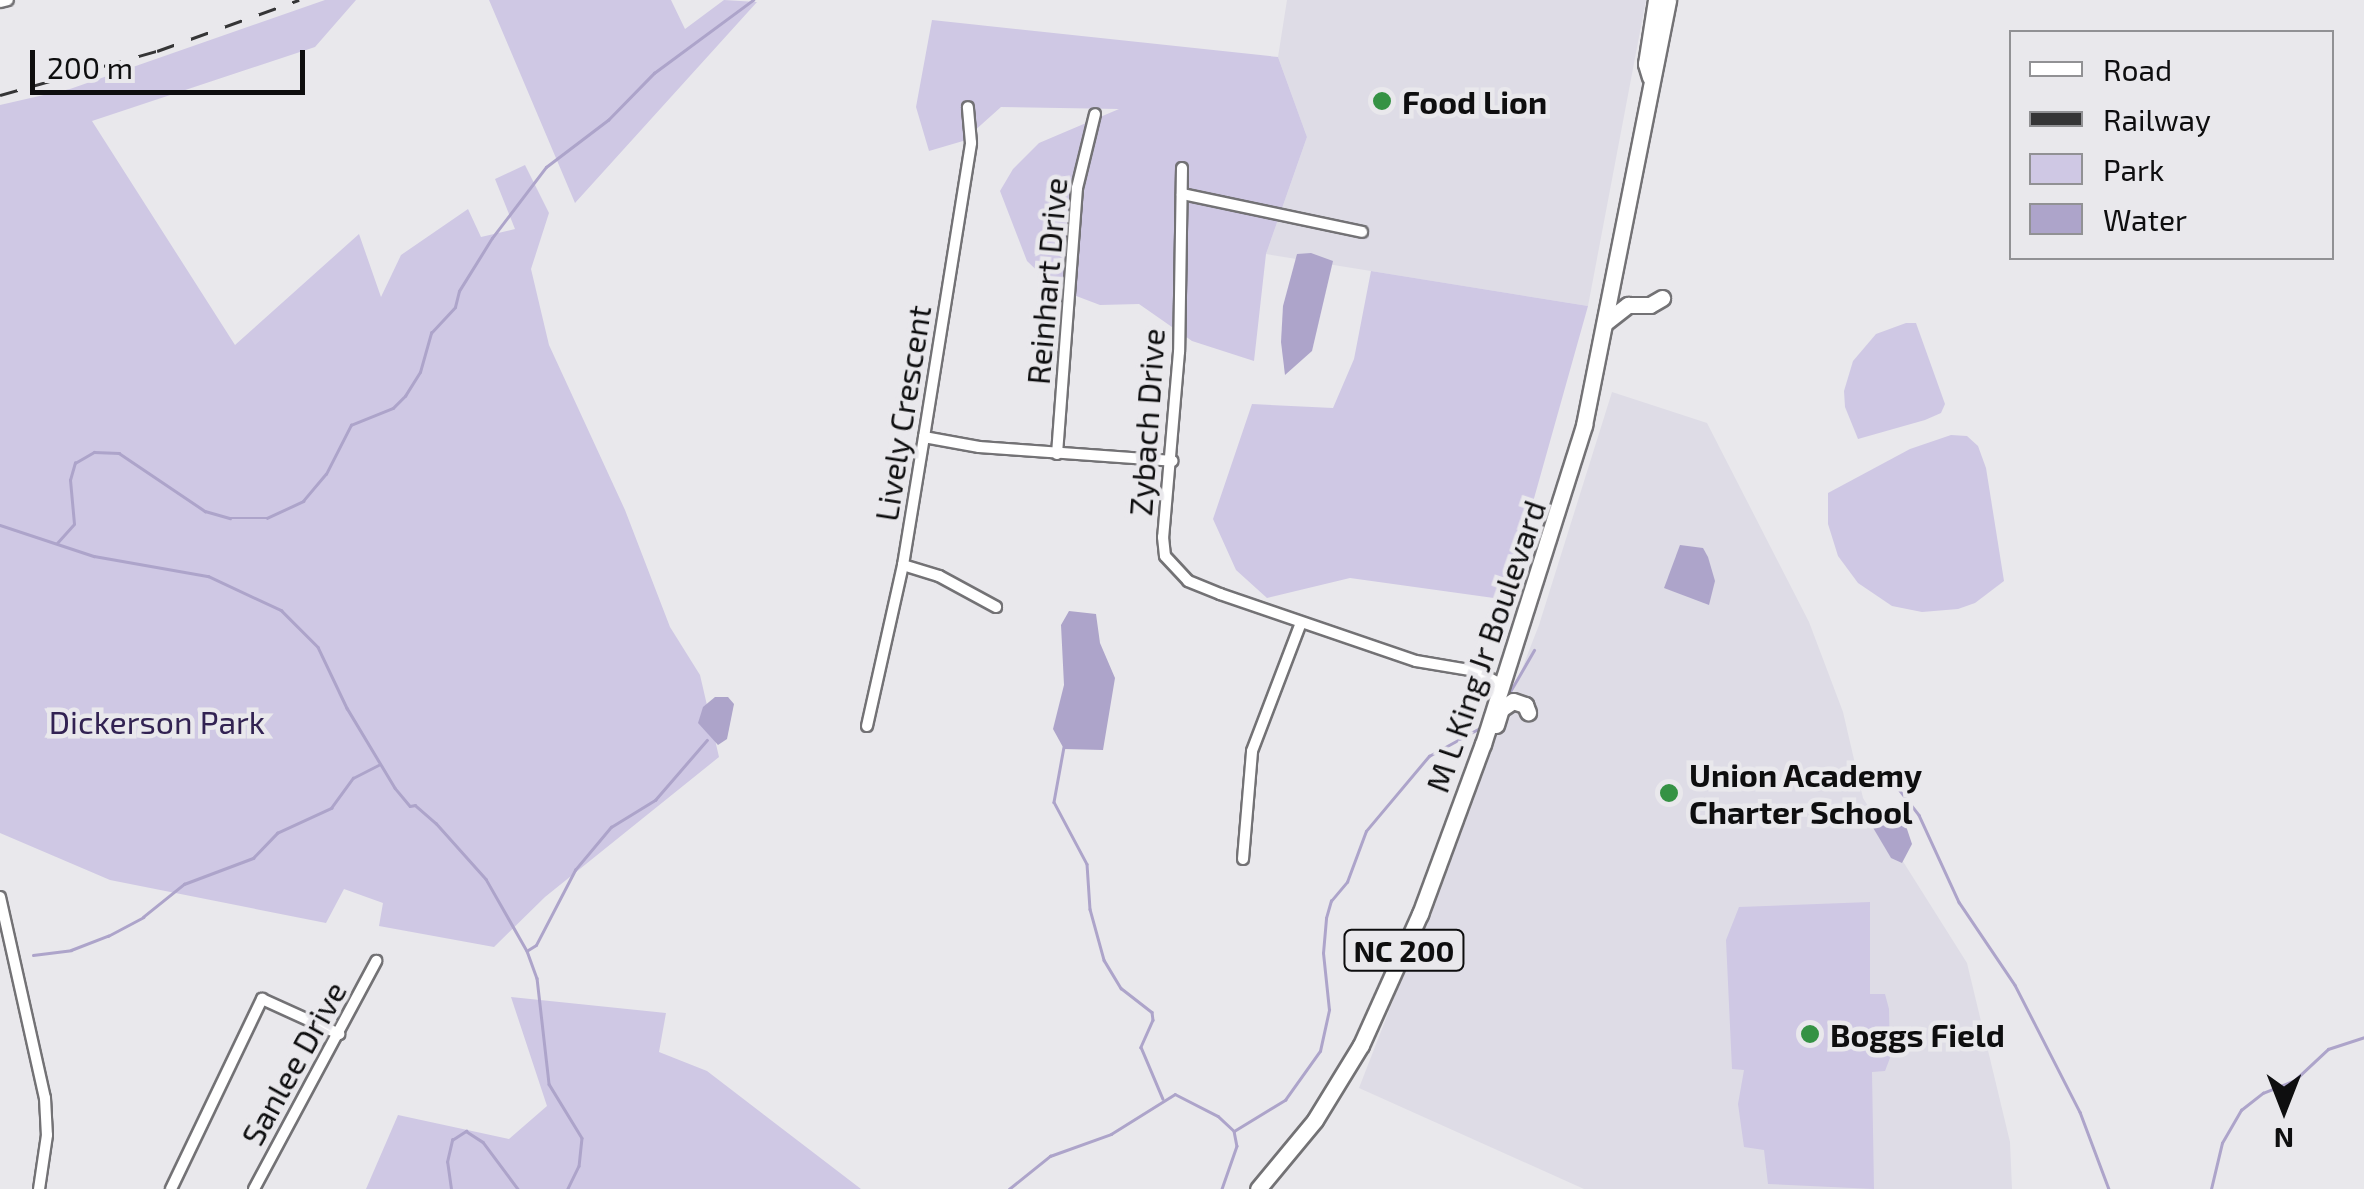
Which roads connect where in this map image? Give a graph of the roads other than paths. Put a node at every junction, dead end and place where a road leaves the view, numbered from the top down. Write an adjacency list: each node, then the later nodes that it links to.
1 (8, 0): 4 (street)
2 (1656, 0): 5 (main road, M L King Jr Boulevard / NC 200)
3 (1668, 0): 5 (main road, M L King Jr Boulevard / NC 200)
4 (0, 2)
5 (1650, 77): 12 (main road, M L King Jr Boulevard / NC 200)
6 (968, 107): 13 (street, Lively Crescent)
7 (1095, 114): 14 (street, Reinhart Drive)
8 (1182, 168): 9 (street, Zybach Drive)
9 (1182, 194): 10 (street); 15 (street, Zybach Drive)
10 (1362, 232)
11 (1662, 298): 12 (main road)
12 (1606, 322): 19 (main road, M L King Jr Boulevard / NC 200)
13 (924, 437): 14 (street); 16 (street, Lively Crescent)
14 (1057, 454): 15 (street)
15 (1172, 460): 18 (street, Zybach Drive)
16 (902, 565): 17 (street); 21 (street, Lively Crescent)
17 (996, 607)
18 (1301, 623): 19 (street, Zybach Drive); 22 (street)
19 (1500, 684): 24 (main road, M L King Jr Boulevard / NC 200)
20 (1528, 712): 24 (main road)
21 (867, 726)
22 (1243, 859)
23 (0, 897): 27 (street)
24 (1420, 914): 30 (main road, M L King Jr Boulevard / NC 200)
25 (376, 961): 26 (street, Sanlee Drive)
26 (339, 1034): 28 (street); 29 (street, Sanlee Drive)
27 (38, 1189)
28 (171, 1189)
29 (254, 1189)
30 (1258, 1189)

